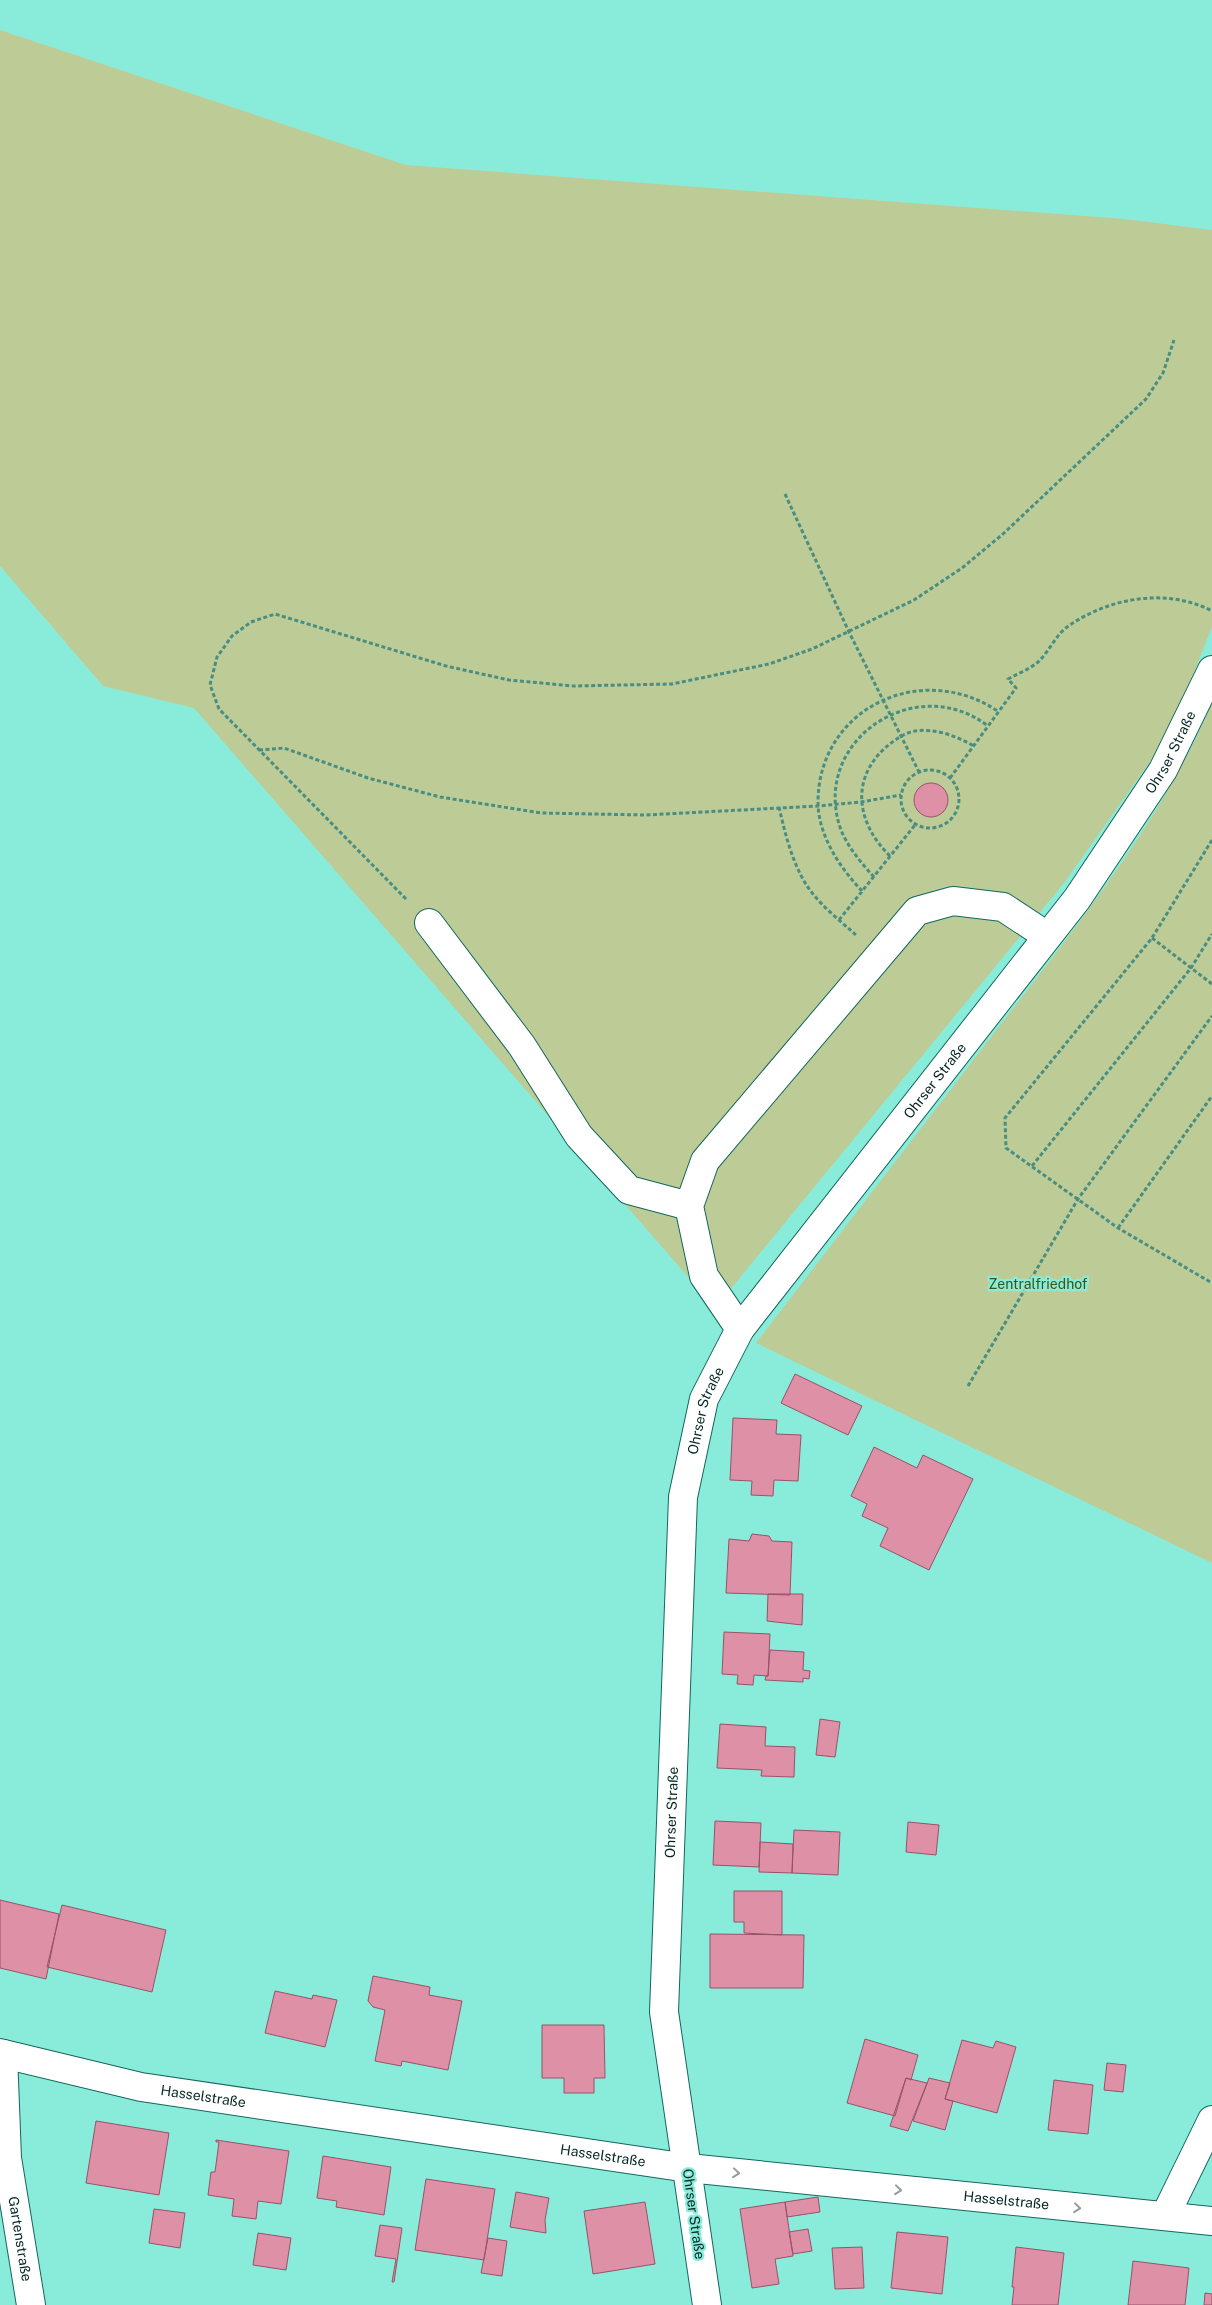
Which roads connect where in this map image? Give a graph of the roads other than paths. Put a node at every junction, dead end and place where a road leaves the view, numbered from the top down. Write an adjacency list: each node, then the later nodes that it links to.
1 (1212, 670): 3 (street, Ohrser Straße)
2 (429, 923): 4 (street)
3 (1047, 936): 4 (street); 5 (street, Ohrser Straße)
4 (689, 1206): 5 (street)
5 (740, 1329): 8 (street, Ohrser Straße)
6 (2, 2054): 8 (street, Hasselstraße); 11 (street, Gartenstraße)
7 (1212, 2120): 9 (street)
8 (688, 2168): 9 (street, Hasselstraße, one-way to 9); 12 (street, Ohrser Straße)
9 (1165, 2216): 10 (street, Hasselstraße)
10 (1212, 2221)
11 (31, 2305)
12 (707, 2305)

